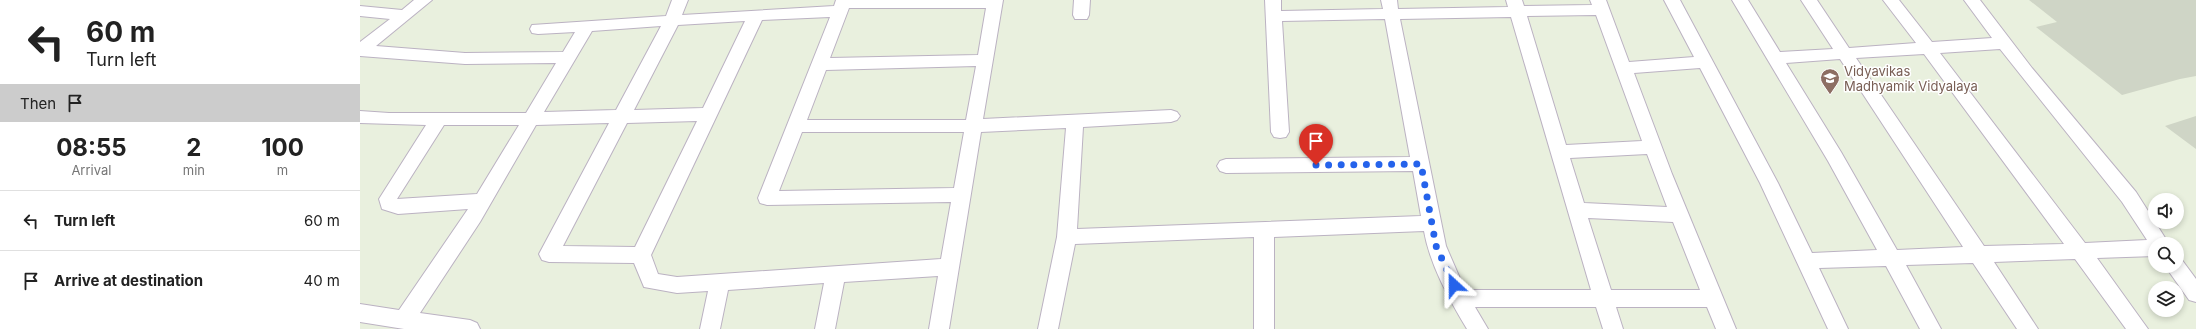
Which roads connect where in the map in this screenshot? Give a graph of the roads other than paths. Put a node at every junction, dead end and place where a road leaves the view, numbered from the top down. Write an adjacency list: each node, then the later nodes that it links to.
1 (371, 0): 15 (street)
2 (424, 0): 16 (street)
3 (680, 0): 18 (street)
4 (1672, 0): 28 (street)
5 (1740, 0): 26 (street)
6 (1809, 0): 24 (street)
7 (1890, 0): 23 (street)
8 (1972, 0): 21 (street)
9 (994, 2): 10 (street); 27 (street)
10 (842, 5): 17 (street); 29 (street)
11 (1599, 5): 12 (street); 30 (street)
12 (1515, 6): 13 (street); 42 (street)
13 (1390, 7): 14 (street); 43 (street)
14 (1273, 8): 40 (street)
15 (360, 10): 16 (street)
16 (404, 14): 22 (street)
17 (756, 15): 18 (street); 31 (street)
18 (672, 21): 19 (street); 34 (street)
19 (586, 27): 20 (street); 25 (street)
20 (538, 29)
21 (2005, 43): 23 (street); 52 (street)
22 (361, 49): 25 (street)
23 (1928, 49): 24 (street); 54 (street)
24 (1845, 54): 26 (street); 56 (street)
25 (569, 57): 36 (street)
26 (1776, 58): 57 (street)
27 (984, 60): 29 (street); 39 (street)
28 (1705, 62): 30 (street); 58 (street)
29 (820, 64): 38 (street)
30 (1622, 68): 41 (street)
31 (709, 114): 34 (street); 55 (street)
32 (1171, 116): 37 (street)
33 (360, 117): 35 (street)
34 (622, 117): 36 (street); 55 (street)
35 (439, 119): 36 (street); 46 (street)
36 (532, 119): 46 (street)
37 (1075, 122): 39 (street); 51 (street)
38 (796, 126): 39 (street); 45 (street)
39 (972, 126): 45 (street)
40 (1280, 132)
41 (1652, 147): 42 (street); 48 (street)
42 (1560, 152): 47 (street)
43 (1421, 164): 44 (street); 49 (street)
44 (1226, 166)
45 (961, 195): 59 (street)
46 (482, 201): 68 (street)
47 (1578, 210): 48 (street); 65 (street)
48 (1680, 215): 66 (street)
49 (1432, 223): 50 (street); 64 (street)
50 (1264, 230): 51 (street); 74 (street)
51 (1067, 237): 73 (street)
52 (2154, 237)
53 (2148, 248): 54 (street)
54 (2079, 250): 56 (street); 81 (street)
55 (641, 254): 62 (street)
56 (1979, 254): 57 (street); 80 (street)
57 (1891, 257): 58 (street); 79 (street)
58 (1806, 261): 78 (street)
59 (949, 267): 61 (street); 72 (street)
60 (2180, 273): 63 (street)
61 (836, 274): 62 (street); 71 (street)
62 (720, 282): 70 (street)
63 (2196, 294)
64 (1459, 298): 65 (street); 75 (street)
65 (1603, 298): 66 (street); 76 (street)
66 (1714, 299): 77 (street)
67 (360, 313): 68 (street)
68 (404, 320): 69 (street)
69 (470, 329)
70 (710, 329)
71 (825, 329)
72 (939, 329)
73 (1048, 329)
74 (1264, 329)
75 (1478, 329)
76 (1613, 329)
77 (1726, 329)
78 (1838, 329)
79 (1931, 329)
80 (2028, 329)
81 (2138, 329)

